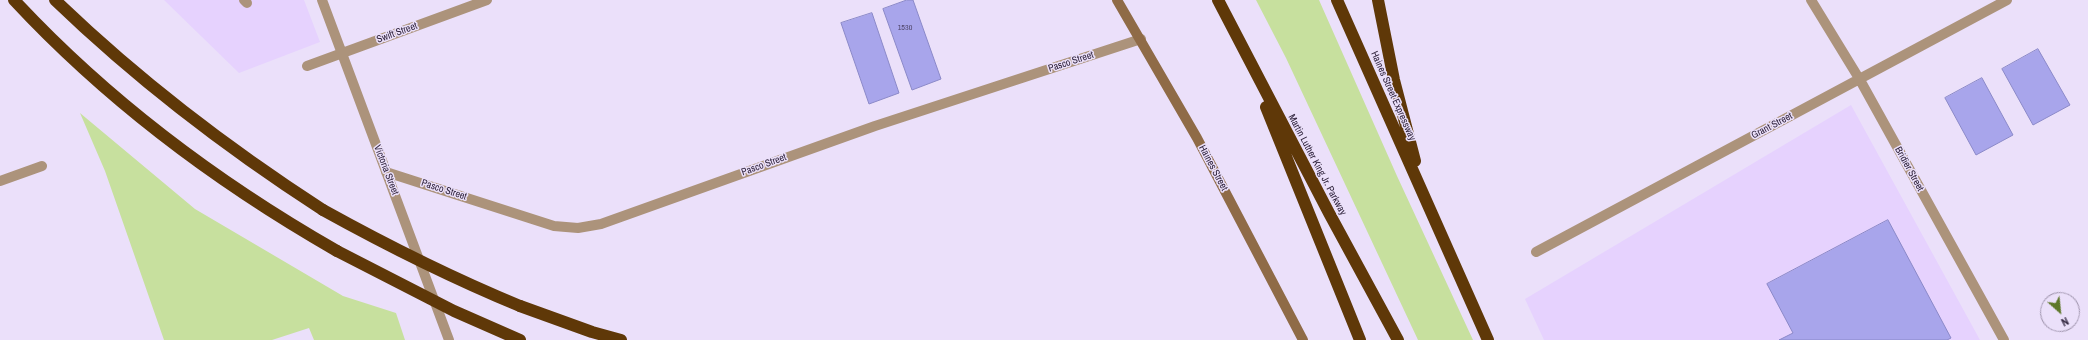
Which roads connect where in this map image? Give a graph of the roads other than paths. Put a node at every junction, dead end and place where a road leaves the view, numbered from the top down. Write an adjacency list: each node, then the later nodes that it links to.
1 (14, 0): 22 (highway, bridge)
2 (55, 0): 23 (highway, bridge)
3 (322, 0): 13 (street, Victoria Street)
4 (487, 0): 13 (street, Swift Street)
5 (1117, 0): 12 (street, Haines Street)
6 (1218, 0): 11 (highway, Martin Luther King Jr. Parkway)
7 (1337, 0): 19 (highway, Haines Street Expressway)
8 (1378, 0): 19 (highway)
9 (1811, 0): 15 (street, Bridier Street)
10 (2007, 0): 15 (street, Grant Street)
11 (1238, 39): 25 (highway); 26 (highway, Martin Luther King Jr. Parkway)
12 (1141, 40): 17 (street, Pasco Street); 24 (street, Haines Street)
13 (342, 53): 14 (street, Swift Street); 17 (street, Victoria Street)
14 (307, 66)
15 (1860, 80): 20 (street, Grant Street); 28 (street, Bridier Street)
16 (42, 166): 18 (street)
17 (386, 172): 21 (street, Victoria Street)
18 (0, 181)
19 (1427, 202): 27 (highway)
20 (1536, 252)
21 (449, 340)
22 (520, 340)
23 (621, 340)
24 (1303, 340)
25 (1360, 340)
26 (1398, 340)
27 (1488, 340)
28 (2004, 340)

